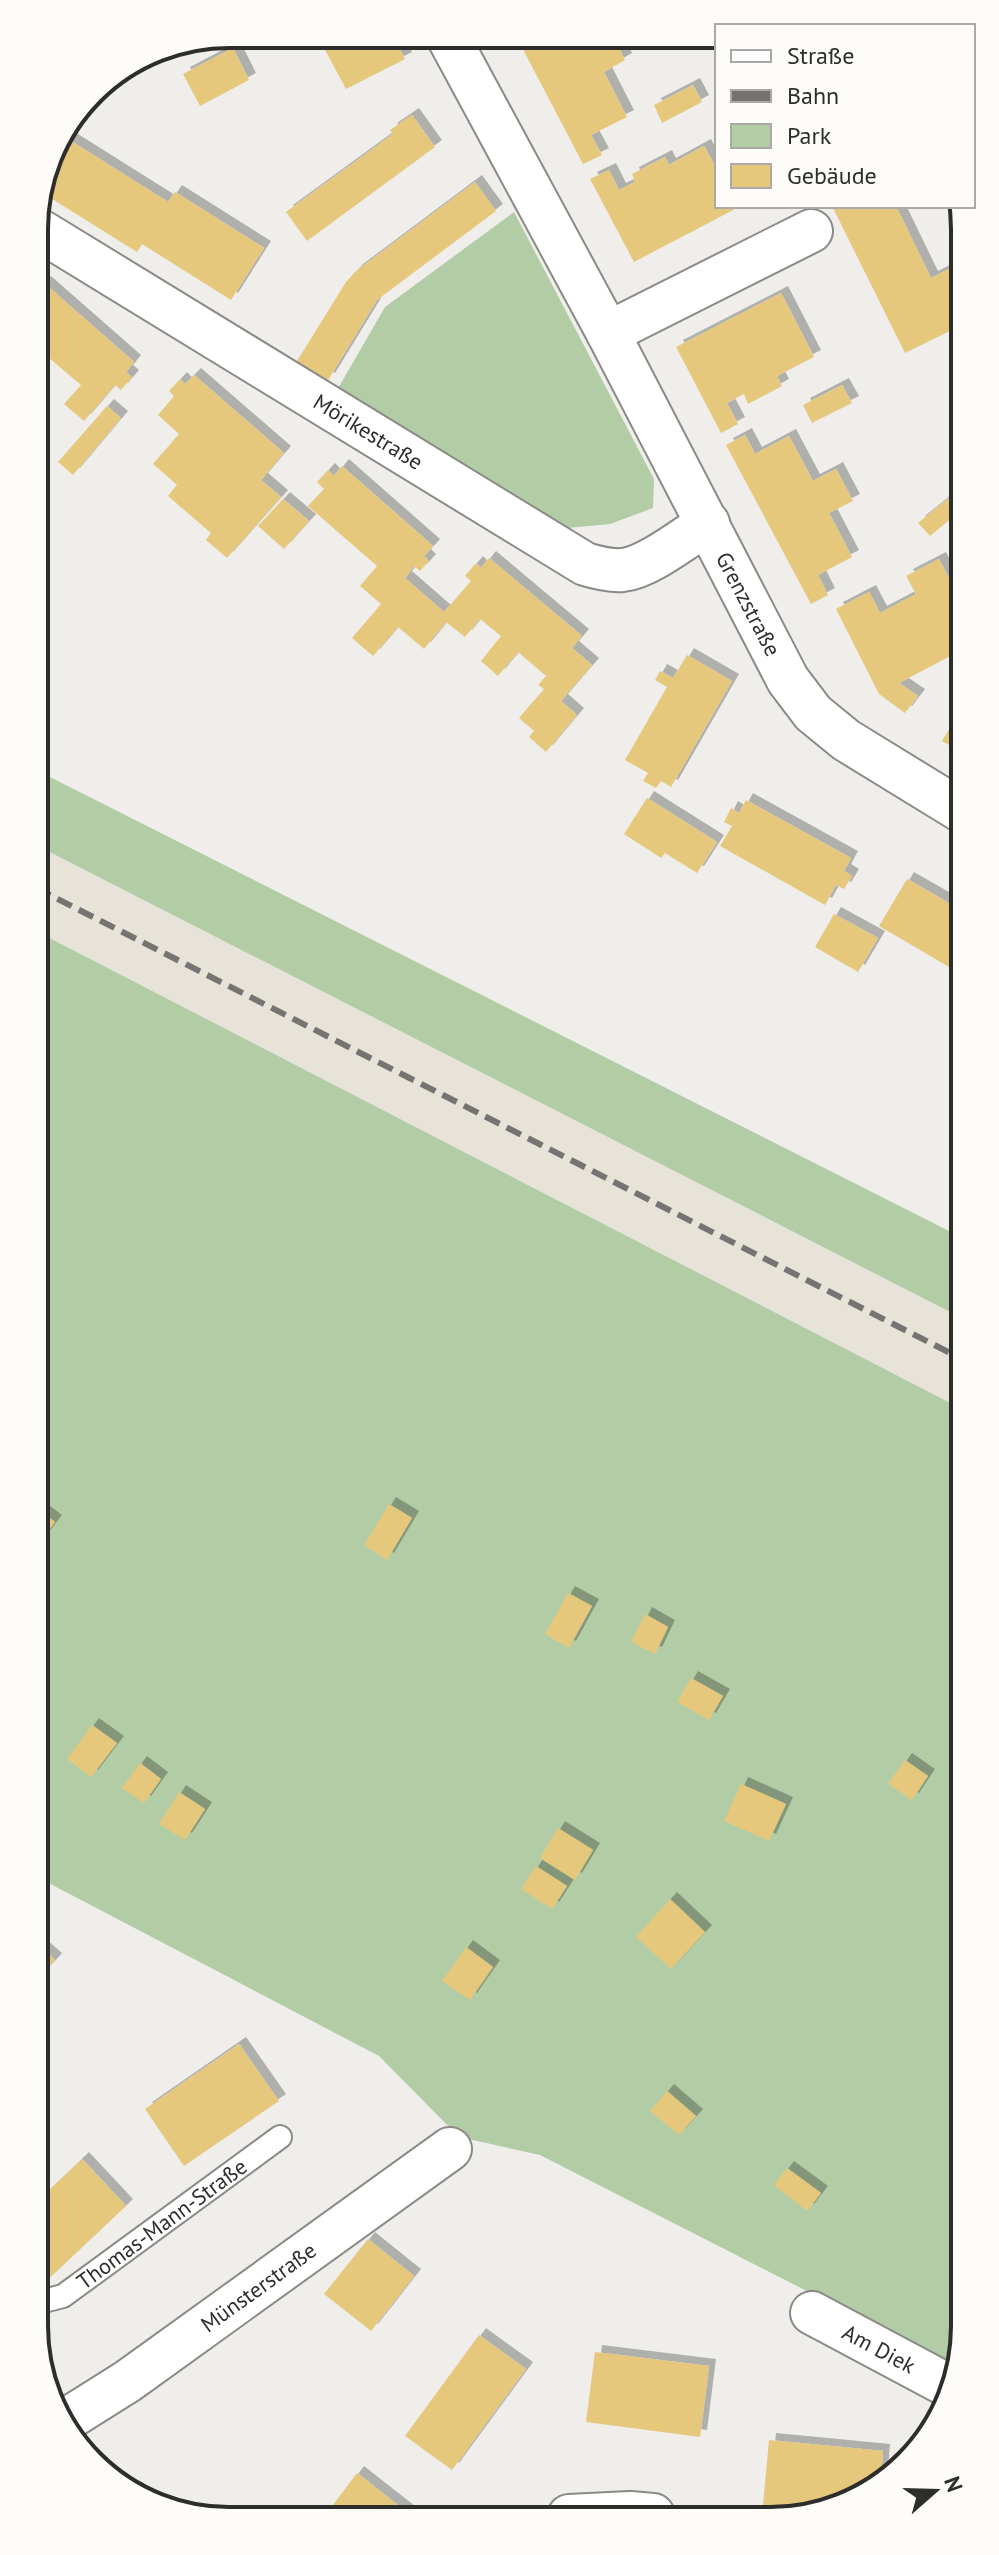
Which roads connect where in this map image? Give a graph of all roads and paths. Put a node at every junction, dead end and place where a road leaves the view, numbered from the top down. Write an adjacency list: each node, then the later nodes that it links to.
1 (454, 48): 4 (street, Grenzstraße)
2 (811, 231): 4 (street)
3 (48, 236): 5 (street, Mörikestraße)
4 (608, 333): 5 (street, Grenzstraße)
5 (708, 523): 6 (street, Grenzstraße)
6 (951, 804)
7 (280, 2137): 9 (lane, Thomas-Mann-Straße)
8 (450, 2149): 12 (street, Münsterstraße)
9 (48, 2300)
10 (812, 2313): 11 (street, Am Diek)
11 (942, 2382)
12 (72, 2416)

